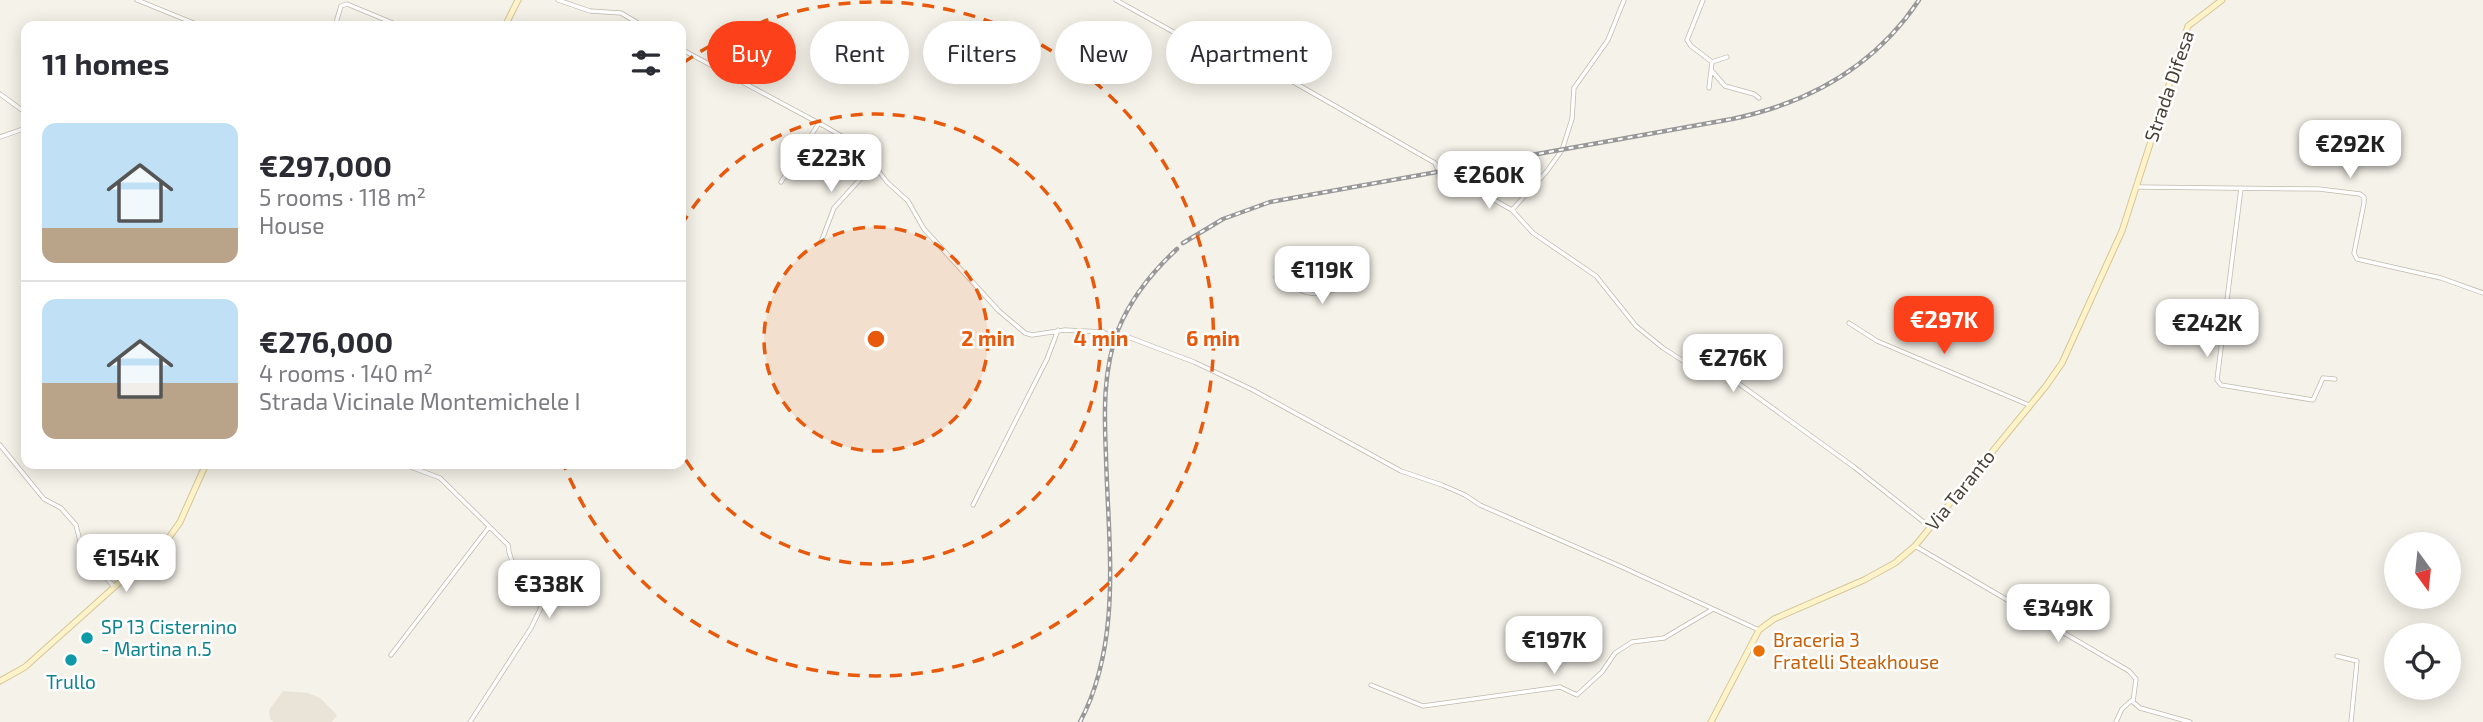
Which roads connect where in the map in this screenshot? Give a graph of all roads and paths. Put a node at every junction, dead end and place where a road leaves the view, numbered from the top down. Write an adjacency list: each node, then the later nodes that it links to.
1 (137, 0): 8 (street)
2 (518, 0): 11 (street)
3 (558, 0): 12 (street)
4 (1116, 0): 25 (street)
5 (1625, 0): 30 (street)
6 (1703, 0): 15 (street)
7 (2222, 0): 28 (street, Strada Difesa)
8 (186, 21)
9 (336, 21): 10 (street)
10 (388, 21)
11 (508, 21)
12 (635, 21)
13 (686, 52): 21 (street)
14 (1727, 57): 15 (street)
15 (1712, 62): 16 (street)
16 (1711, 70): 17 (street); 19 (street)
17 (1709, 88)
18 (0, 94): 20 (street)
19 (1759, 98)
20 (21, 109)
21 (819, 123): 24 (street); 27 (street)
22 (21, 130): 23 (street)
23 (0, 137)
24 (873, 165): 31 (street); 36 (street)
25 (1437, 168)
26 (1439, 177): 30 (street)
27 (781, 182)
28 (2137, 187): 29 (street); 40 (street, Via Taranto)
29 (2241, 188): 34 (street); 39 (street)
30 (1512, 210): 46 (street)
31 (821, 242)
32 (1362, 266): 33 (street)
33 (1276, 277)
34 (2483, 293)
35 (1849, 323): 40 (street)
36 (1058, 330): 37 (street); 44 (street)
37 (1104, 332)
38 (1128, 337): 49 (street)
39 (2335, 379)
40 (2029, 405): 46 (street, Via Taranto)
41 (0, 445): 48 (street)
42 (203, 469): 48 (street)
43 (416, 469): 45 (street)
44 (973, 505)
45 (489, 527): 51 (street); 56 (street)
46 (1930, 527): 47 (street, Via Taranto)
47 (1915, 546): 50 (street, Via Taranto); 55 (street)
48 (114, 587): 53 (street)
49 (1713, 609): 50 (street); 54 (street)
50 (1759, 631): 57 (street)
51 (391, 655)
52 (2337, 656): 60 (street)
53 (0, 681)
54 (1371, 685)
55 (2132, 700): 58 (street); 59 (street)
56 (470, 722)
57 (1711, 722)
58 (2116, 722)
59 (2190, 722)
60 (2351, 722)

